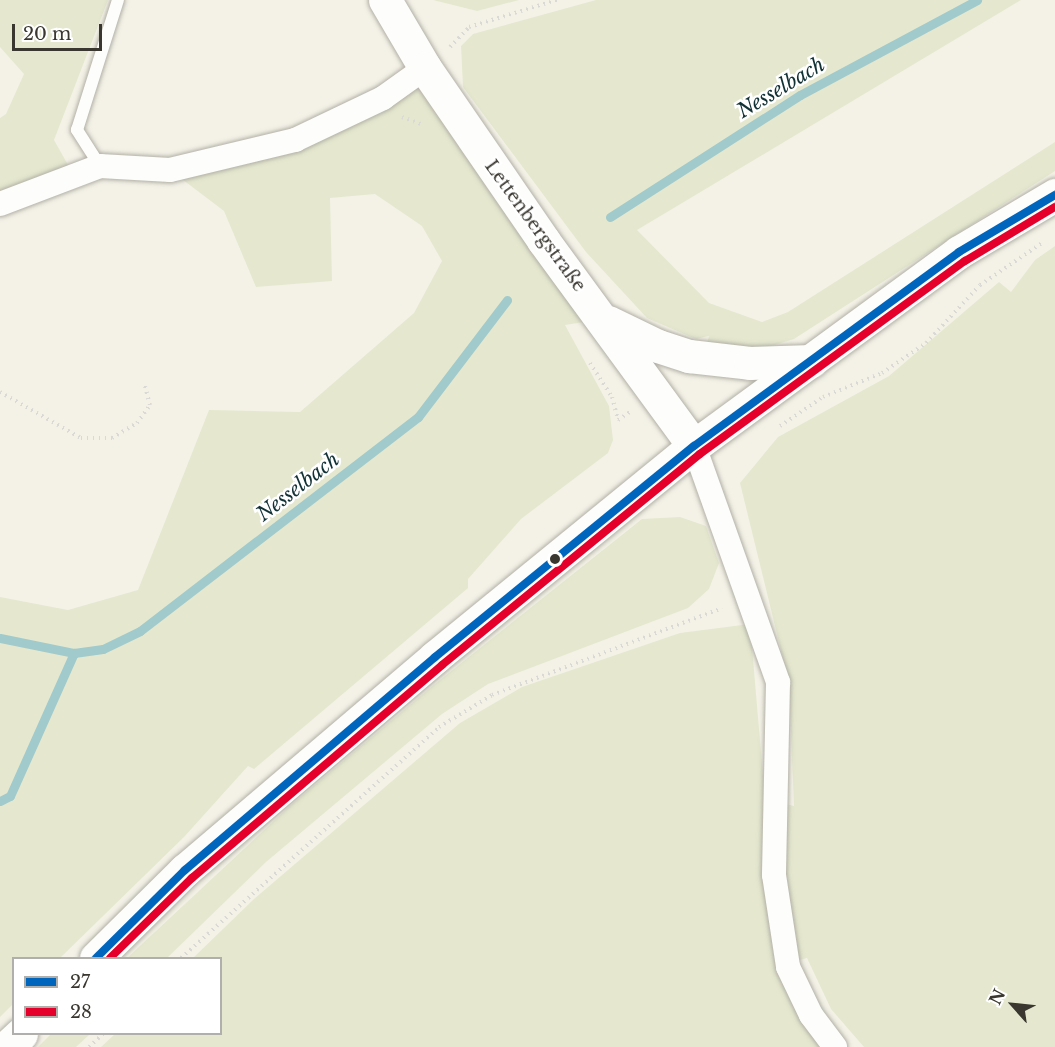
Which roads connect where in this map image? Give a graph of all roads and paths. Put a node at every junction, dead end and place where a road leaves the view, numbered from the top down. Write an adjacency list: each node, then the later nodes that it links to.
1 (118, 0): 7 (lane)
2 (385, 0): 4 (main road, Lettenbergstraße)
3 (556, 0): 4 (path)
4 (437, 58): 7 (street); 11 (main road, Lettenbergstraße)
5 (393, 114): 6 (path)
6 (428, 126)
7 (100, 166): 9 (street)
8 (1055, 195): 13 (main road)
9 (0, 204)
10 (1046, 240): 17 (path)
11 (603, 319): 13 (main road); 16 (main road, Lettenbergstraße)
12 (588, 359): 16 (path)
13 (811, 360): 18 (main road)
14 (144, 383): 15 (path)
15 (0, 392)
16 (658, 393): 18 (main road, Lettenbergstraße)
17 (775, 429)
18 (694, 446): 19 (street); 20 (main road)
19 (751, 597): 21 (path); 26 (street)
20 (97, 957)
21 (182, 957)
22 (20, 1035): 24 (main road)
23 (102, 1035): 25 (path)
24 (7, 1047)
25 (90, 1047)
26 (836, 1047)

